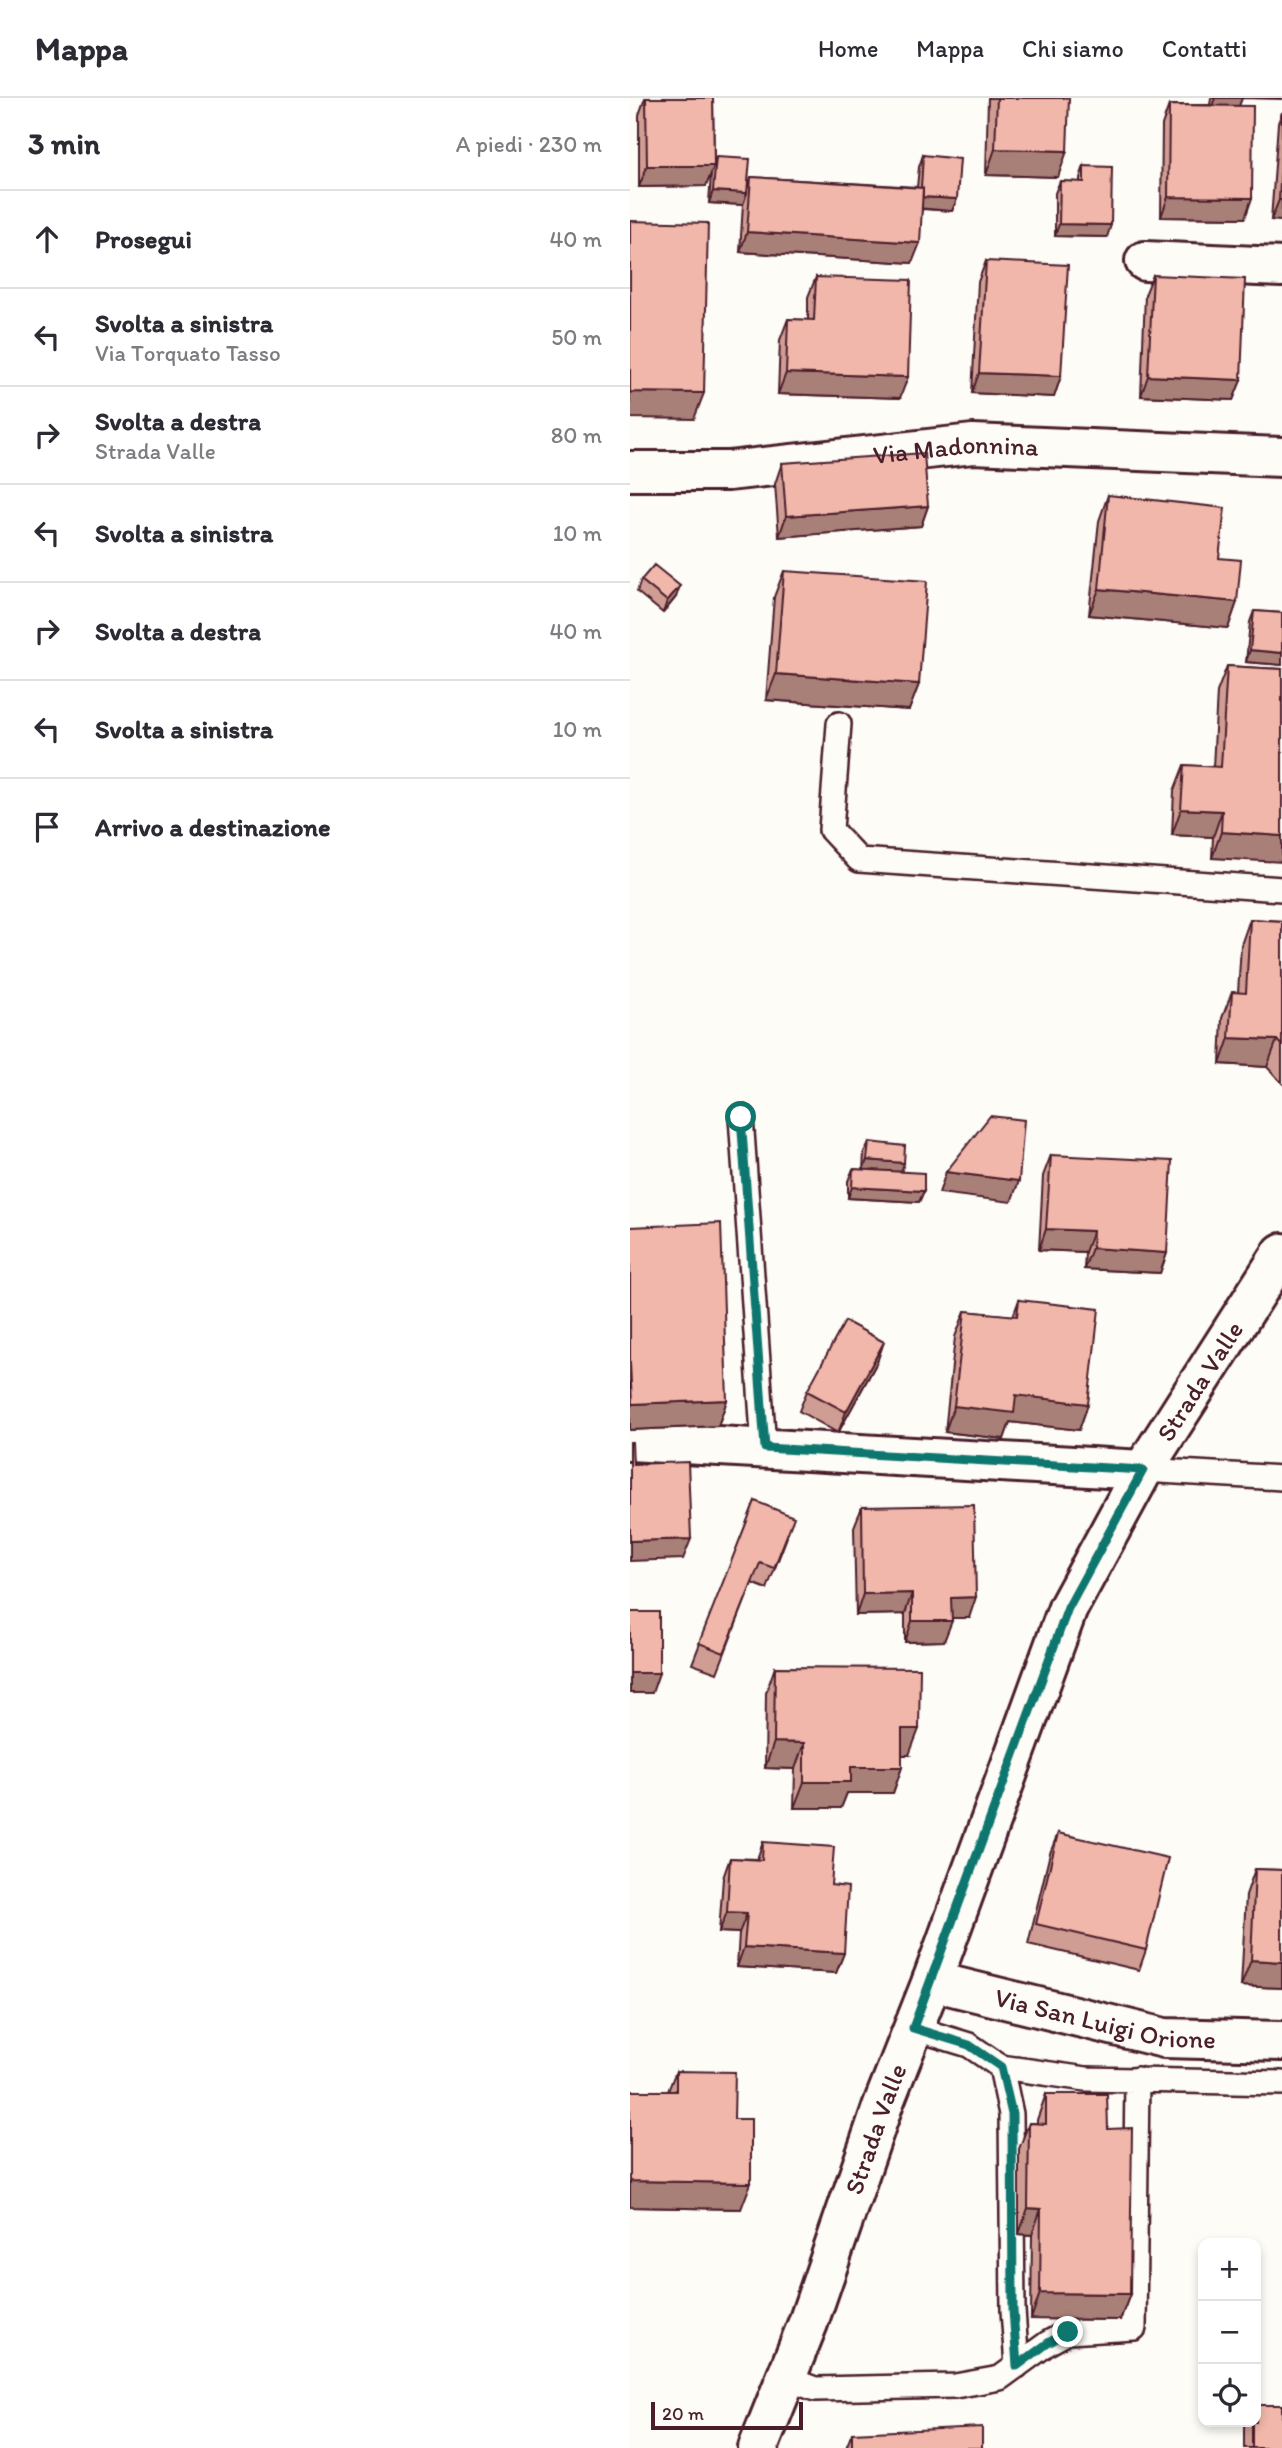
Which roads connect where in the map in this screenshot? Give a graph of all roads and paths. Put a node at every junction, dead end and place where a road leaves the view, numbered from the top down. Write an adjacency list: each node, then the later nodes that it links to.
1 (1145, 261): 2 (street)
2 (1282, 267)
3 (1282, 457): 4 (street, Via Madonnina)
4 (630, 471)
5 (839, 724): 6 (lane)
6 (1282, 889)
7 (741, 1117): 10 (lane)
8 (1282, 1253): 11 (street, Strada Valle)
9 (630, 1441): 10 (street)
10 (765, 1448): 11 (street)
11 (1143, 1470): 12 (lane); 13 (street, Strada Valle)
12 (1282, 1478)
13 (932, 1981): 14 (street, Strada Valle); 15 (street, Via San Luigi Orione)
14 (913, 2028): 16 (lane); 20 (street, Strada Valle)
15 (1282, 2041)
16 (1001, 2067): 17 (lane); 19 (lane)
17 (1137, 2079): 18 (lane); 19 (lane)
18 (1282, 2083)
19 (1017, 2366): 20 (lane)
20 (786, 2378): 21 (street, Strada Valle)
21 (758, 2448)

